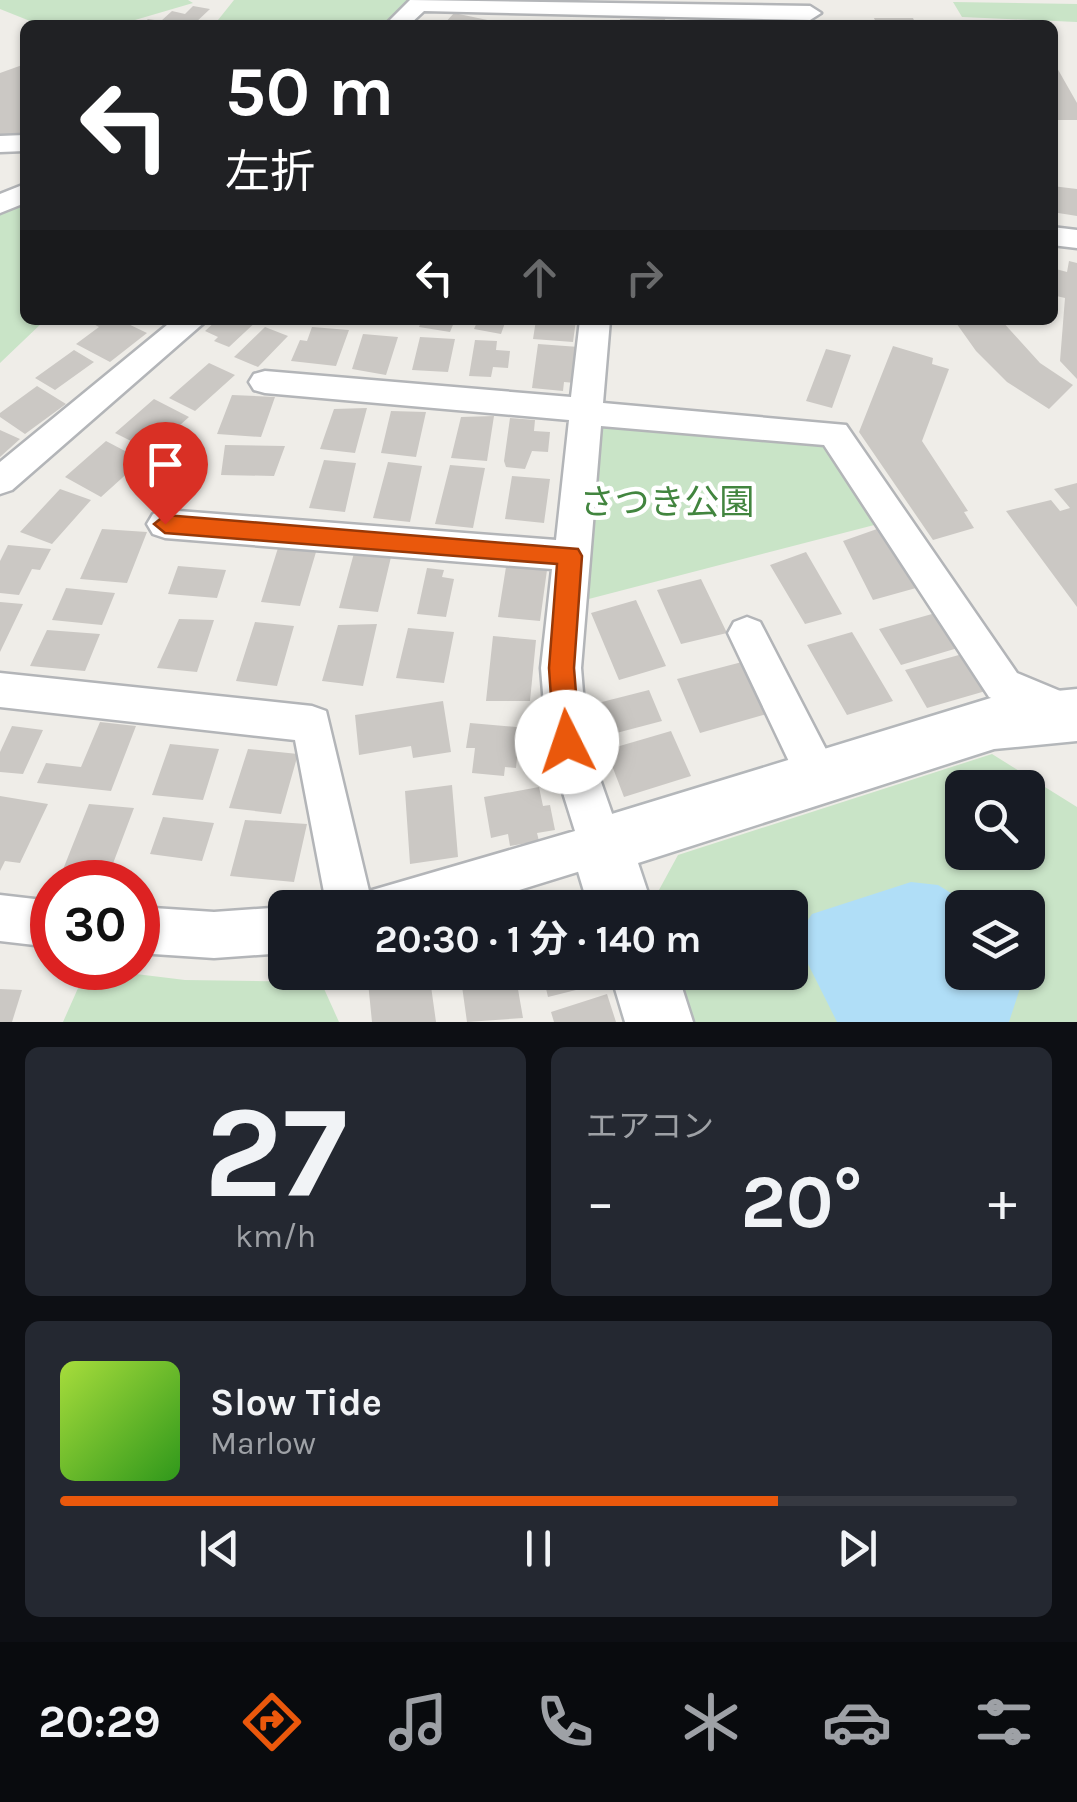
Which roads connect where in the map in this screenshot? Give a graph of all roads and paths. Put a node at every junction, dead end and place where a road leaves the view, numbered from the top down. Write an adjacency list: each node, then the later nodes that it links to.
1 (810, 13): 2 (street)
2 (401, 20)
3 (186, 325): 7 (street)
4 (595, 325): 6 (street)
5 (265, 382): 6 (street)
6 (586, 414): 9 (street); 12 (street)
7 (0, 481)
8 (165, 524): 9 (street)
9 (570, 556): 14 (street)
10 (748, 633): 13 (street)
11 (0, 690): 15 (street)
12 (1077, 717): 13 (street)
13 (818, 777): 14 (street)
14 (601, 845): 16 (street); 17 (street)
15 (346, 890)
16 (445, 890)
17 (615, 890)
18 (0, 918): 19 (street)
19 (30, 921)
20 (160, 931): 21 (street)
21 (268, 931)
22 (648, 990): 23 (street)
23 (659, 1022)

